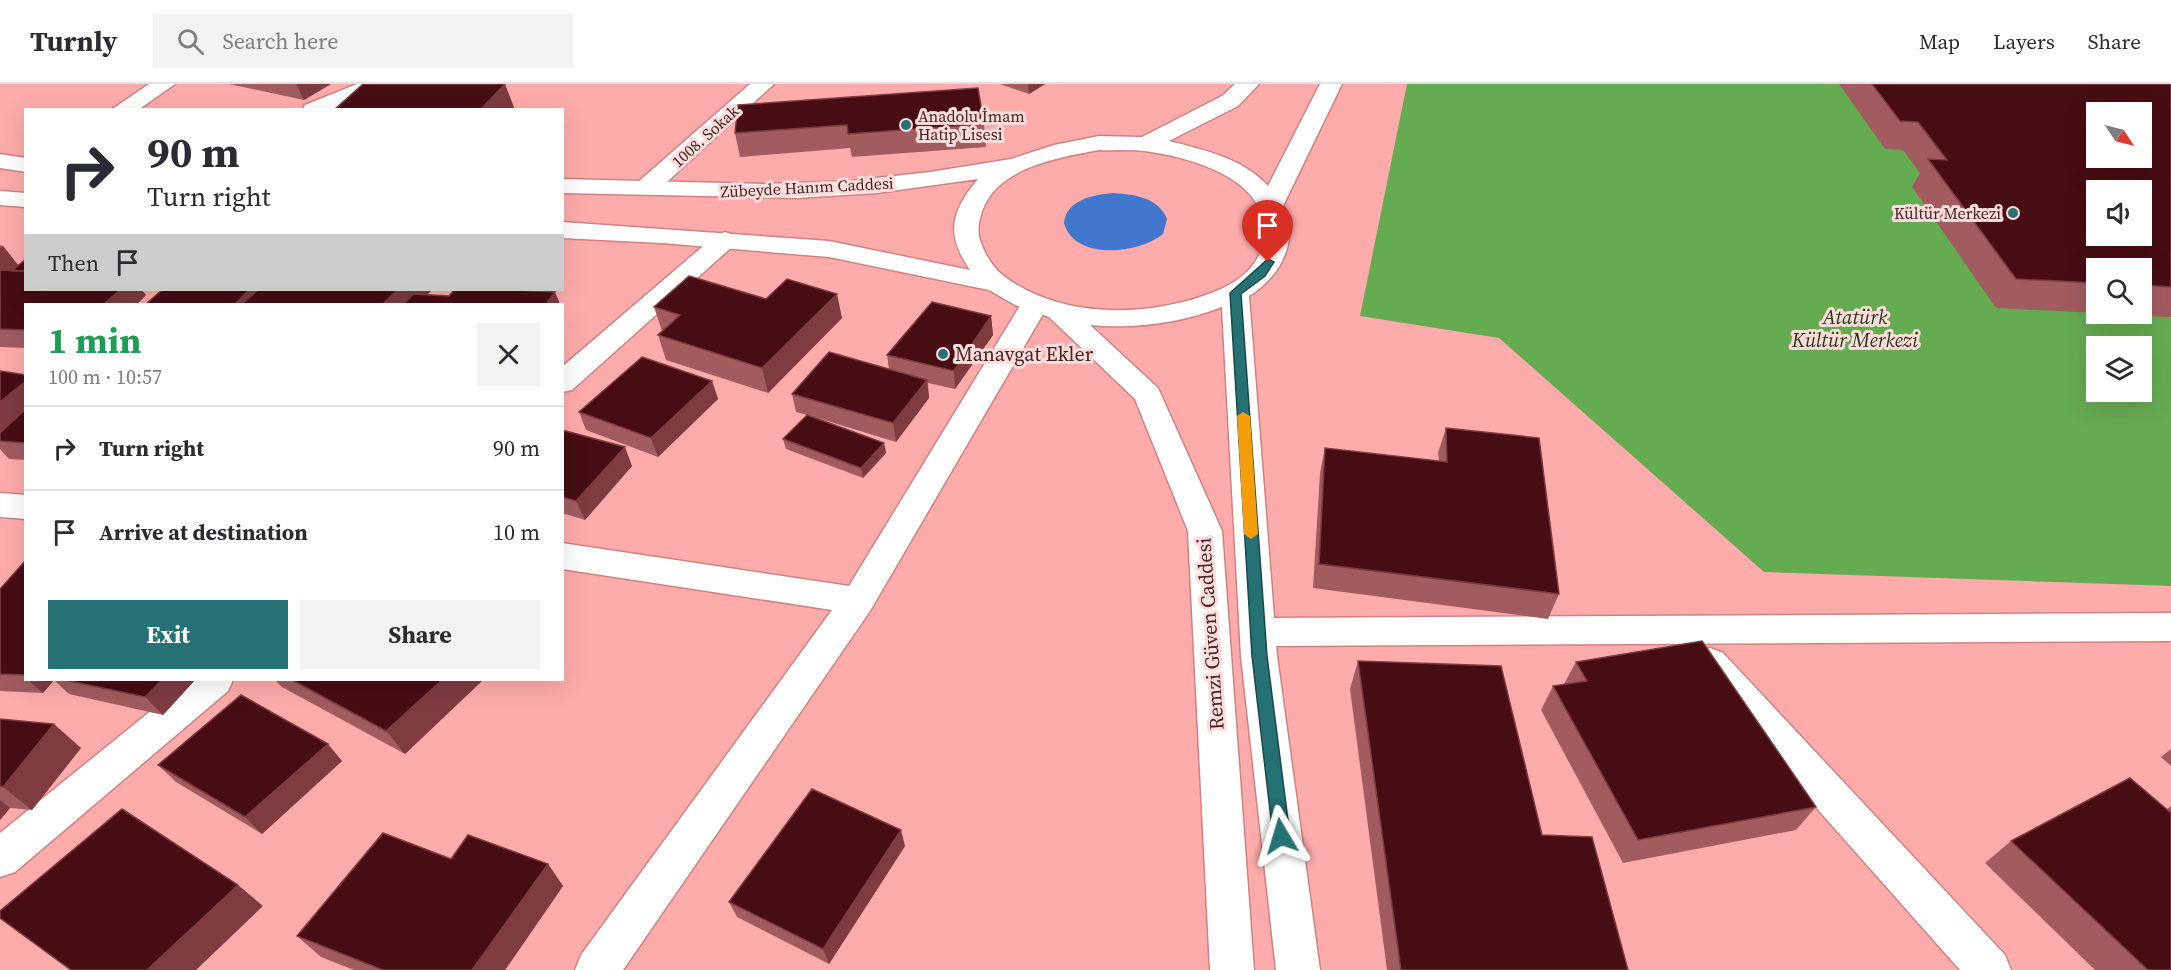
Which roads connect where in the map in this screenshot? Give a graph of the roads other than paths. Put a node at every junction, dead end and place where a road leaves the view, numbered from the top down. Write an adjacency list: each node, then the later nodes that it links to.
1 (164, 84): 6 (main road)
2 (376, 84): 7 (main road)
3 (764, 84): 13 (main road, 1008. Sokak)
4 (1248, 84): 8 (main road)
5 (1331, 84): 16 (main road)
6 (125, 108)
7 (319, 108)
8 (1146, 144): 11 (main road); 16 (main road)
9 (0, 161): 10 (main road)
10 (24, 165)
11 (1015, 166): 13 (main road, Zübeyde Hanım Caddesi); 19 (main road)
12 (564, 186): 13 (main road, Zübeyde Hanım Caddesi)
13 (647, 187)
14 (0, 198): 15 (main road)
15 (24, 200)
16 (1271, 205): 20 (main road)
17 (564, 230): 18 (main road)
18 (726, 240): 19 (main road); 22 (main road)
19 (998, 284): 21 (main road)
20 (1235, 293): 21 (main road); 29 (main road)
21 (1047, 307): 26 (main road); 33 (main road, Remzi Güven Caddesi)
22 (564, 381)
23 (0, 505): 24 (main road)
24 (24, 507)
25 (564, 556): 26 (main road)
26 (858, 601): 32 (main road)
27 (2171, 627): 28 (main road)
28 (1680, 630): 29 (main road); 35 (main road)
29 (1258, 632): 34 (main road)
30 (214, 681): 31 (main road)
31 (0, 858)
32 (597, 970)
33 (1232, 970)
34 (1298, 970)
35 (1989, 970)

